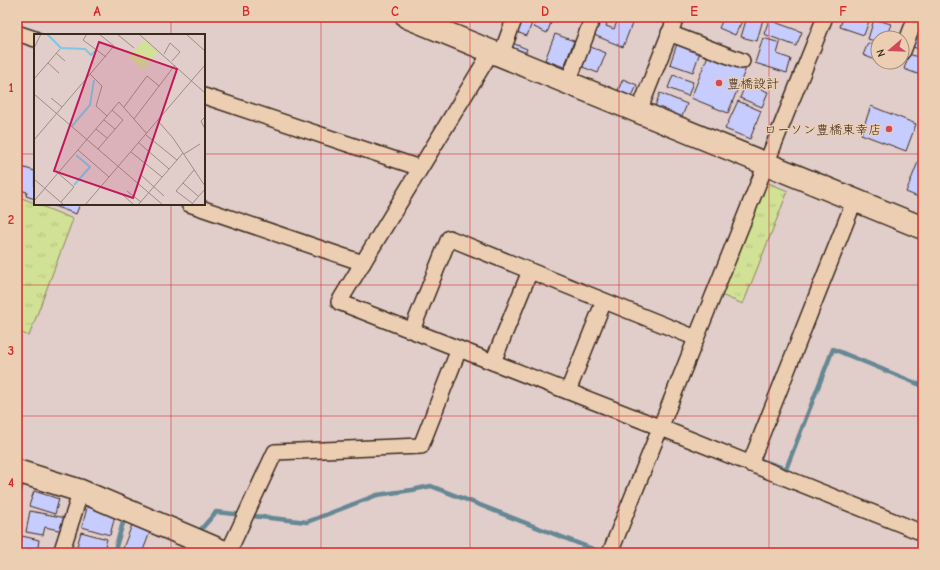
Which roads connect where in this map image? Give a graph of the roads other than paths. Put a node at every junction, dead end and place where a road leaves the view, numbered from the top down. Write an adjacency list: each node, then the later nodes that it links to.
1 (407, 17): 11 (street)
2 (515, 17): 11 (street)
3 (593, 17): 13 (street)
4 (676, 17): 8 (street)
5 (826, 17): 16 (street)
6 (916, 17): 9 (street)
7 (17, 33): 10 (street)
8 (670, 33): 12 (street); 15 (street)
9 (910, 33)
10 (34, 39)
11 (496, 54): 13 (street); 17 (street)
12 (742, 61)
13 (568, 82): 15 (street)
14 (205, 96): 17 (street)
15 (639, 111): 16 (street)
16 (768, 163): 18 (street); 25 (street)
17 (420, 168): 21 (street)
18 (854, 199): 20 (street); 30 (street)
19 (192, 205): 21 (street)
20 (923, 228)
21 (363, 263): 24 (street)
22 (530, 271): 23 (street); 24 (street); 27 (street)
23 (604, 301): 25 (street); 28 (street)
24 (412, 330): 26 (street)
25 (696, 338): 29 (street)
26 (460, 349): 27 (street); 35 (street)
27 (493, 362): 28 (street)
28 (568, 391): 29 (street)
29 (659, 427): 30 (street); 36 (street)
30 (750, 464): 33 (street)
31 (17, 471): 32 (street)
32 (81, 491): 34 (street); 35 (street)
33 (923, 533)
34 (61, 553)
35 (228, 553)
36 (610, 553)

